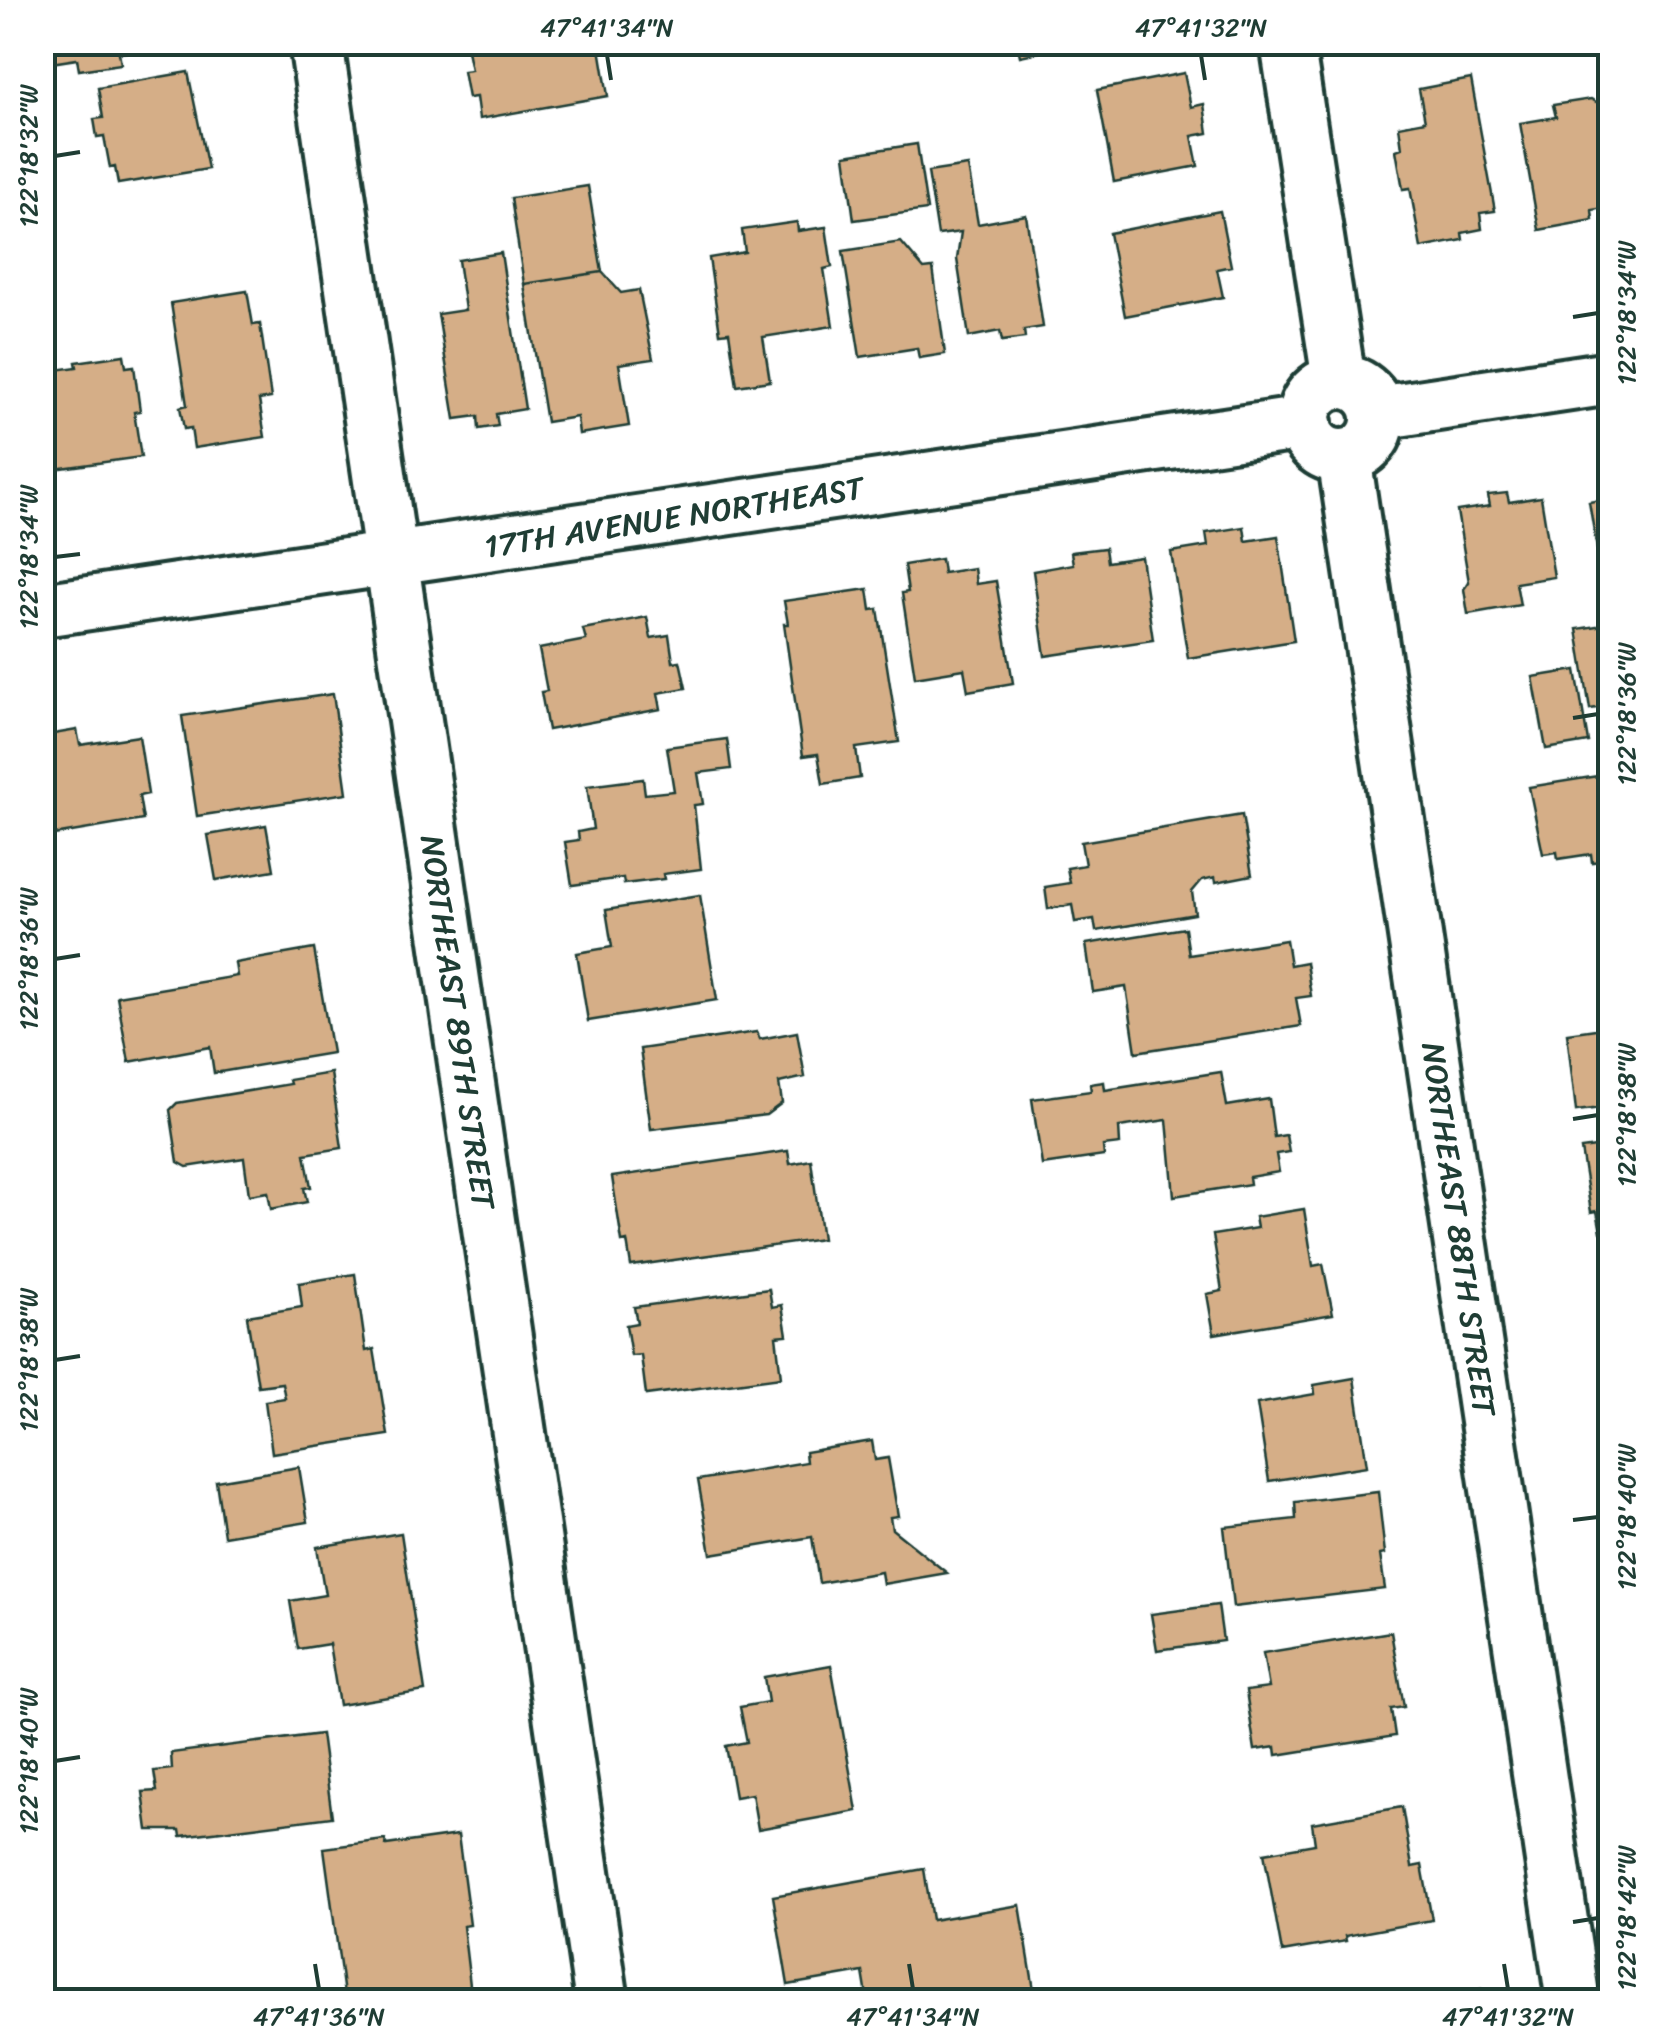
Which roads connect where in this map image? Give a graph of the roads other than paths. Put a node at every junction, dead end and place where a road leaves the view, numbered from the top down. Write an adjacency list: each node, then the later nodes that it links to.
1 (316, 42): 7 (street, NORTHEAST 89TH STREET)
2 (1287, 42): 4 (street)
3 (1610, 378): 4 (street)
4 (1358, 397): 5 (street); 6 (street)
5 (1305, 423): 6 (street); 7 (street, 17TH AVENUE NORTHEAST)
6 (1344, 456): 10 (street, NORTHEAST 88TH STREET)
7 (390, 560): 8 (street, 17TH AVENUE NORTHEAST); 9 (street, NORTHEAST 89TH STREET)
8 (42, 610)
9 (602, 2002)
10 (1573, 2002)

